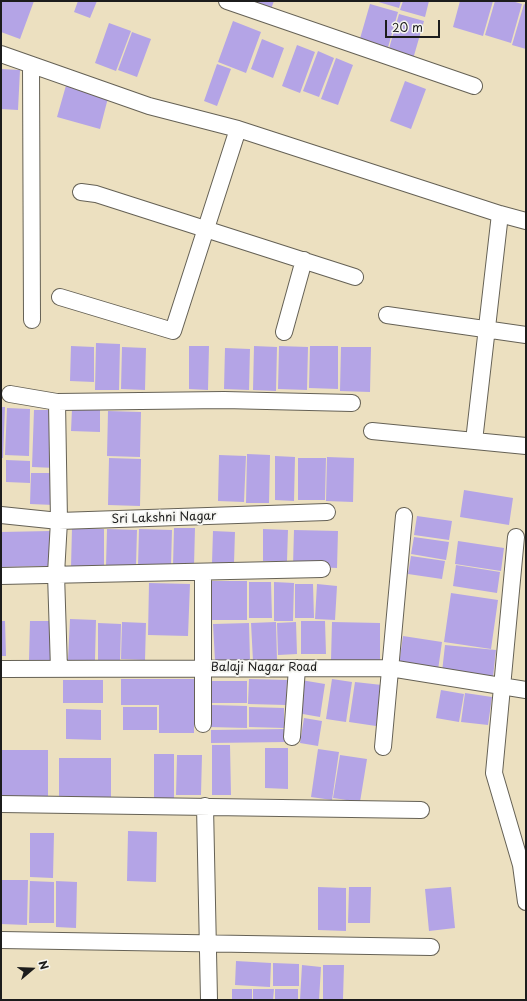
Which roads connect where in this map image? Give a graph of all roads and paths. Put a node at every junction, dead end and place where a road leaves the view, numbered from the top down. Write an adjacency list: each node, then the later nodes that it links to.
1 (227, 1): 4 (street)
2 (1, 54): 3 (street)
3 (31, 65): 5 (street); 14 (street)
4 (474, 86)
5 (238, 129): 7 (street); 9 (street)
6 (81, 192): 9 (street)
7 (500, 214): 8 (street); 15 (street)
8 (526, 221)
9 (206, 228): 10 (street); 12 (street)
10 (304, 260): 11 (street); 16 (street)
11 (355, 277)
12 (60, 297)
13 (387, 315): 15 (street)
14 (32, 320)
15 (487, 329): 17 (street); 22 (street)
16 (284, 332)
17 (526, 335)
18 (10, 394): 19 (street)
19 (57, 402): 20 (street); 27 (street)
20 (352, 403)
21 (372, 431): 22 (street)
22 (474, 441): 23 (street)
23 (526, 446)
24 (327, 512): 27 (street, Sri Lakshni Nagar)
25 (1, 516): 27 (street, Sri Lakshni Nagar)
26 (404, 516): 35 (street)
27 (59, 521): 31 (street)
28 (516, 537): 38 (street)
29 (322, 569): 30 (street)
30 (203, 572): 31 (street); 33 (street)
31 (56, 574): 32 (street); 36 (street)
32 (1, 576)
33 (202, 668): 34 (street, Balaji Nagar Road); 36 (street, Balaji Nagar Road); 40 (street)
34 (296, 668): 35 (street, Balaji Nagar Road); 41 (street)
35 (390, 668): 38 (street, Balaji Nagar Road); 42 (street)
36 (59, 669): 37 (street, Balaji Nagar Road)
37 (1, 670)
38 (504, 687): 39 (street, Balaji Nagar Road); 46 (street)
39 (526, 690)
40 (203, 724)
41 (292, 736)
42 (384, 747)
43 (1, 804): 44 (street)
44 (205, 806): 45 (street); 49 (street)
45 (421, 810)
46 (524, 864): 47 (street)
47 (526, 902)
48 (1, 940): 49 (street)
49 (208, 943): 50 (street); 51 (street)
50 (431, 947)
51 (209, 1000)

